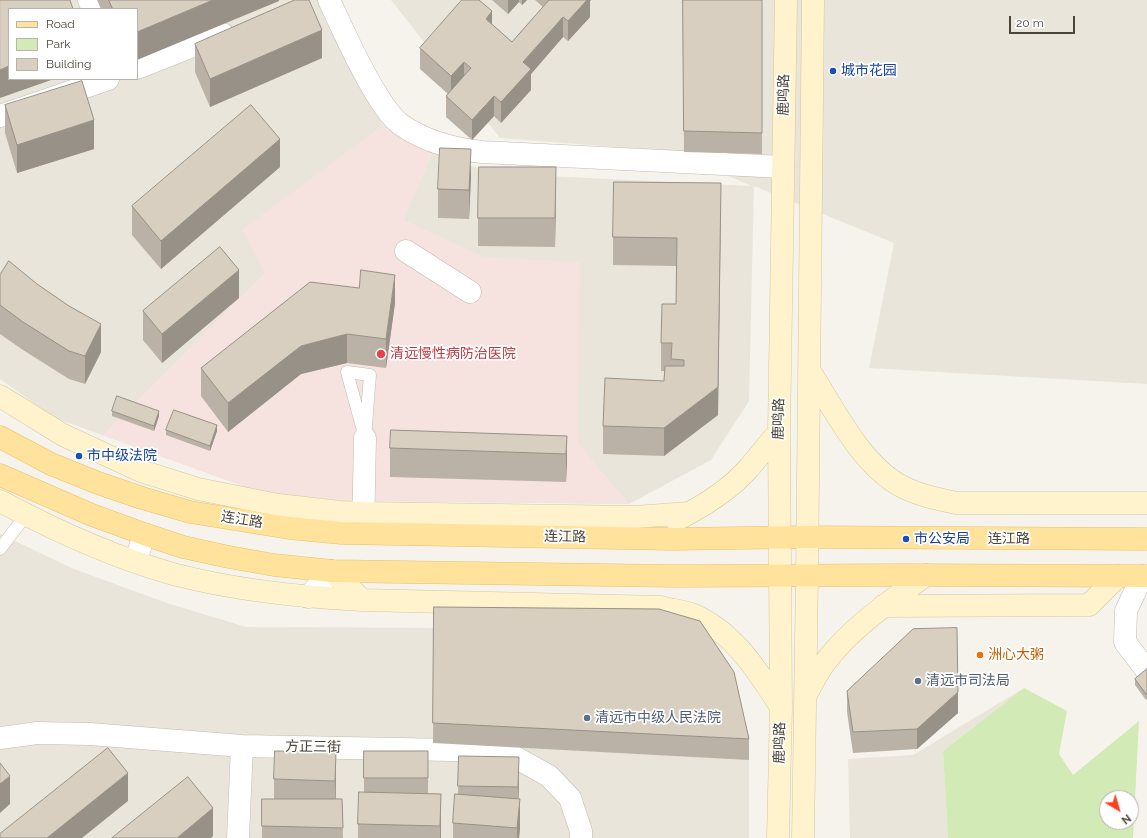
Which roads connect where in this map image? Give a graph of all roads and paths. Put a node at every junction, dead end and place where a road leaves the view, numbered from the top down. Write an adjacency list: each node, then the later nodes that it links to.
1 (329, 0): 8 (street)
2 (786, 0): 8 (street, 鹿鸣路)
3 (813, 0): 11 (street, 鹿鸣路)
4 (241, 27): 5 (street)
5 (138, 68)
6 (105, 80): 7 (street)
7 (0, 116)
8 (783, 167): 13 (street, 鹿鸣路)
9 (406, 252): 10 (street)
10 (470, 292)
11 (809, 370): 18 (street); 23 (street, 鹿鸣路)
12 (0, 396): 21 (street)
13 (779, 432): 19 (street); 25 (street, 鹿鸣路)
14 (0, 437): 21 (main road, 连江路)
15 (365, 438): 15 (lane); 21 (street)
16 (0, 475): 22 (main road)
17 (0, 501): 20 (street)
18 (1145, 506)
19 (689, 513): 21 (street); 24 (street)
20 (26, 515): 27 (lane); 28 (street)
21 (364, 523): 24 (main road, 连江路)
22 (144, 534): 28 (street); 29 (main road)
23 (807, 537): 25 (main road, 连江路); 26 (main road, 连江路); 33 (street, 鹿鸣路)
24 (638, 538): 25 (main road, 连江路)
25 (780, 538): 32 (street, 鹿鸣路)
26 (1147, 539)
27 (0, 549)
28 (136, 561): 36 (street)
29 (332, 571): 30 (main road); 36 (street); 37 (street)
30 (604, 575): 32 (main road); 38 (street)
31 (926, 575): 33 (main road); 34 (main road); 39 (street)
32 (780, 576): 33 (main road); 42 (street, 鹿鸣路)
33 (807, 576): 41 (street, 鹿鸣路)
34 (1118, 576): 35 (main road); 39 (street)
35 (1144, 576): 40 (street)
36 (308, 597): 37 (street)
37 (362, 600): 38 (street)
38 (604, 606): 42 (street)
39 (883, 606): 41 (street)
40 (1147, 670)
41 (805, 696): 48 (street, 鹿鸣路)
42 (781, 707): 47 (street, 鹿鸣路)
43 (0, 738): 44 (street, 方正三街)
44 (242, 746): 45 (street); 46 (street, 方正三街)
45 (238, 838)
46 (581, 838)
47 (778, 838)
48 (803, 838)

